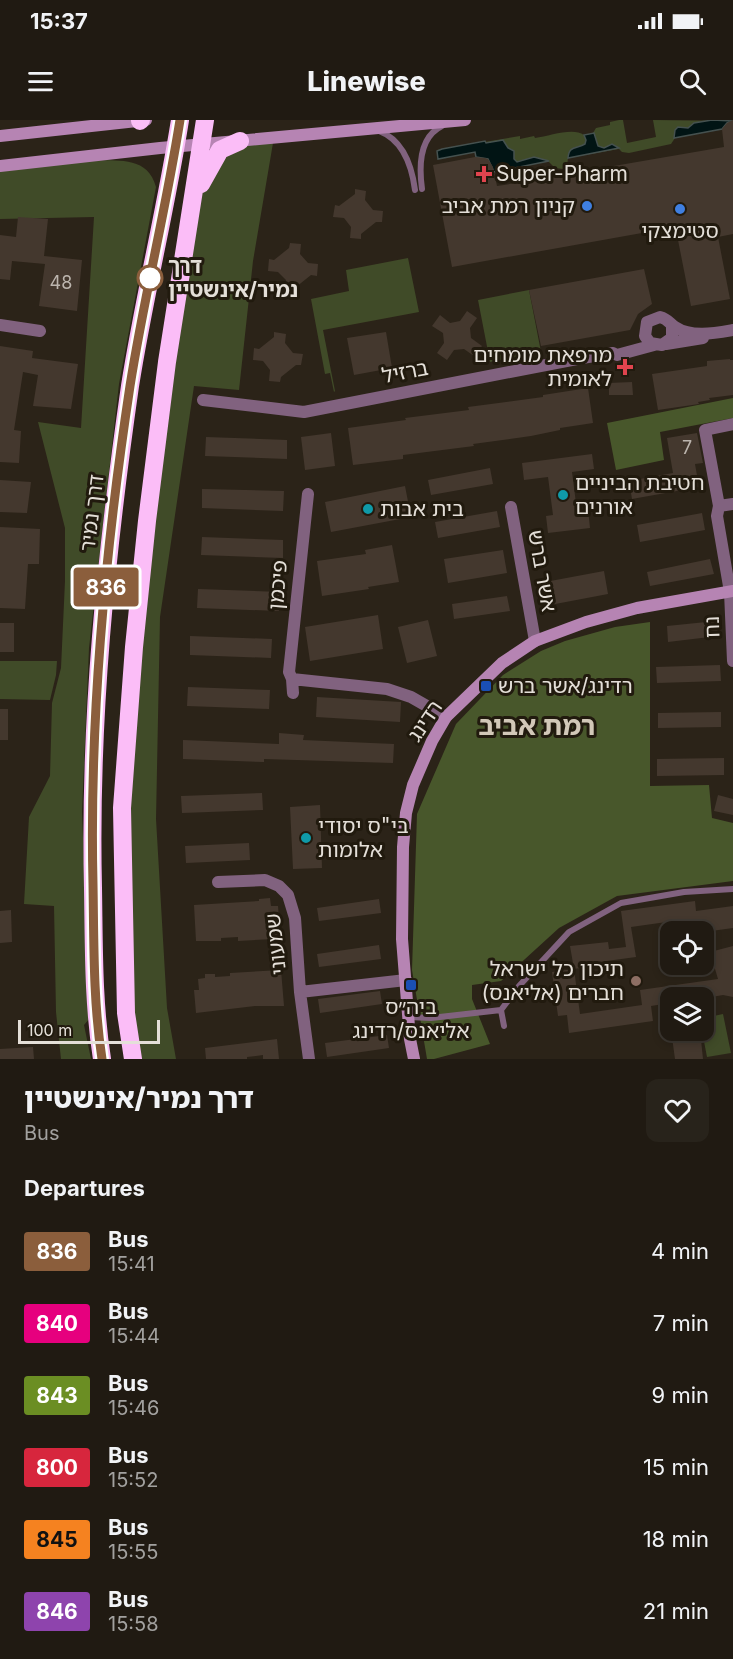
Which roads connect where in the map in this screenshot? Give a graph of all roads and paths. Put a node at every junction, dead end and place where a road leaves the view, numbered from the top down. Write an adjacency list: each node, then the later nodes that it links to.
1 (141, 120): 2 (street); 8 (street)
2 (146, 120)
3 (180, 120): 11 (highway, דרך נמיר)
4 (205, 120): 10 (highway)
5 (465, 120): 6 (street)
6 (452, 121): 7 (street); 7 (lane)
7 (376, 129): 9 (street)
8 (0, 136)
9 (240, 141): 10 (street); 13 (highway)
10 (201, 145): 11 (street); 13 (highway)
11 (176, 147): 12 (street); 40 (highway, דרך נמיר)
12 (0, 166)
13 (191, 204): 41 (highway)
14 (0, 324): 16 (street)
15 (672, 326): 17 (street); 18 (street, ברזיל); 19 (street)
16 (40, 331)
17 (644, 331): 19 (street); 20 (street, ברזיל)
18 (728, 331): 19 (street, ברזיל)
19 (660, 344): 20 (street, ברזיל)
20 (613, 353): 21 (street, ברזיל)
21 (203, 400)
22 (733, 424): 25 (street, נח)
23 (308, 494): 30 (street, פיכמן)
24 (733, 504): 25 (street)
25 (719, 506): 27 (street, נח)
26 (511, 507): 28 (street, אשר ברש)
27 (732, 591): 28 (street, רדינג); 29 (street, נח)
28 (535, 641): 32 (street, רדינג)
29 (733, 661)
30 (292, 679): 31 (street, פיכמן); 32 (street)
31 (293, 693)
32 (446, 717): 35 (street, רדינג)
33 (218, 882): 36 (street, שמעוני)
34 (733, 889): 37 (lane)
35 (406, 980): 36 (street, שמעוני); 38 (street, רדינג)
36 (300, 992): 42 (street, שמעוני)
37 (501, 1010): 38 (lane); 39 (lane)
38 (409, 1017): 43 (street, רדינג)
39 (504, 1026)
40 (102, 1059)
41 (133, 1059)
42 (309, 1059)
43 (414, 1059)

